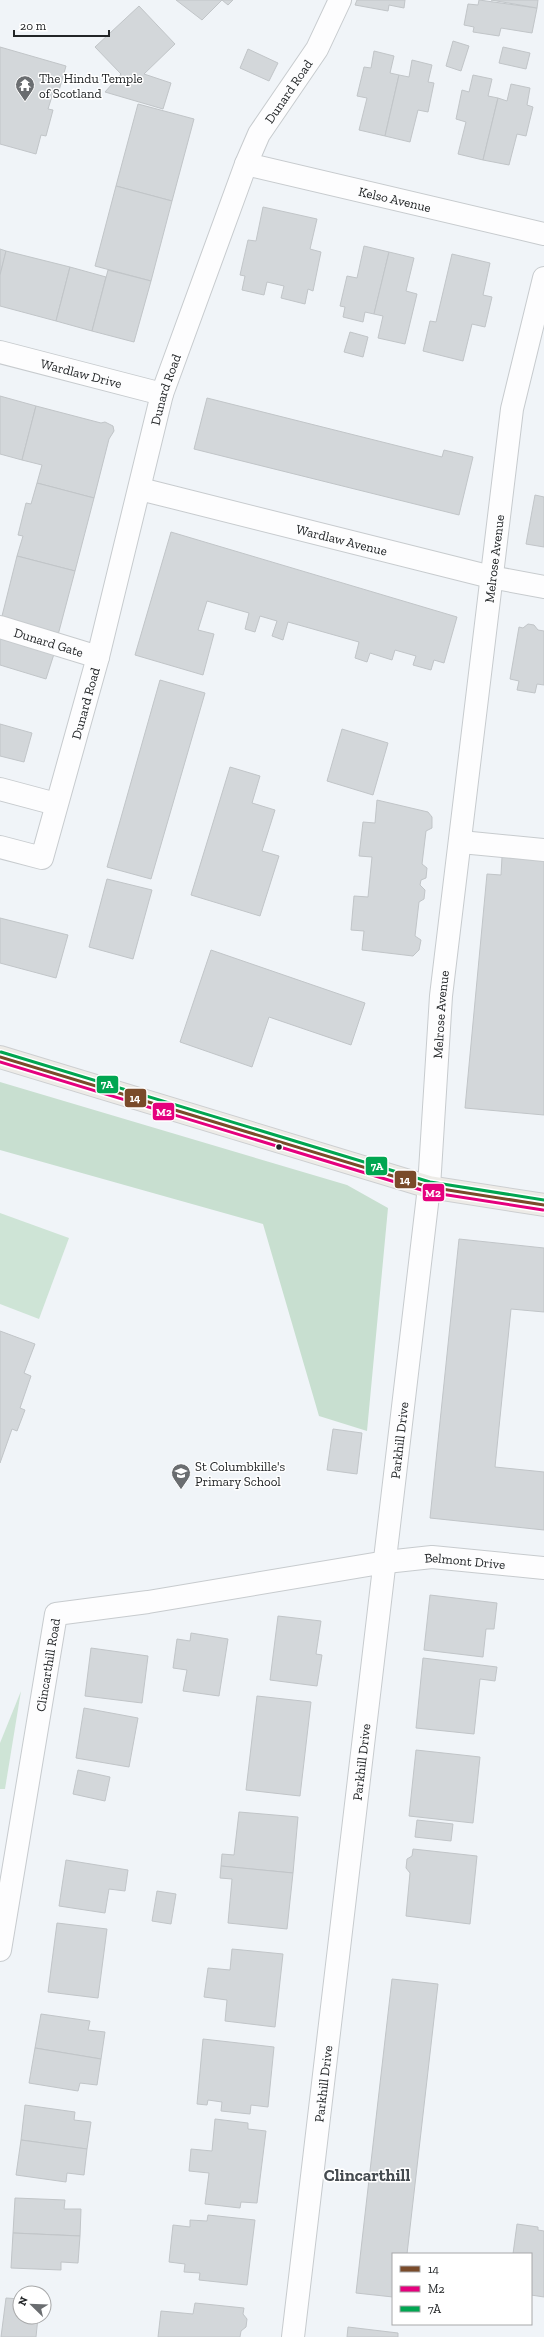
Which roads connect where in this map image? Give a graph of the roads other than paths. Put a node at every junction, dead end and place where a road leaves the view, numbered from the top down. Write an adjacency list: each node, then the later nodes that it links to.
1 (340, 0): 2 (street, Dunard Road)
2 (246, 164): 3 (street, Kelso Avenue); 6 (street, Dunard Road)
3 (544, 234)
4 (544, 278): 8 (street, Melrose Avenue)
5 (0, 352): 6 (street, Wardlaw Drive)
6 (162, 394): 7 (street, Dunard Road)
7 (140, 489): 8 (street, Wardlaw Avenue); 11 (street, Dunard Road)
8 (491, 577): 9 (street, Wardlaw Avenue); 14 (street, Melrose Avenue)
9 (544, 587)
10 (0, 627): 11 (street, Dunard Gate)
11 (98, 658): 13 (street, Dunard Road)
12 (0, 788): 13 (street)
13 (56, 804): 15 (street, Dunard Road)
14 (461, 842): 16 (street); 18 (street, Melrose Avenue)
15 (0, 847)
16 (544, 850)
17 (0, 1057): 18 (main road)
18 (429, 1187): 19 (main road); 20 (street, Parkhill Drive)
19 (544, 1205)
20 (386, 1562): 21 (street, Belmont Drive); 22 (street, Clincarthill Road); 23 (street, Parkhill Drive)
21 (544, 1568)
22 (0, 1950)
23 (293, 2337)

